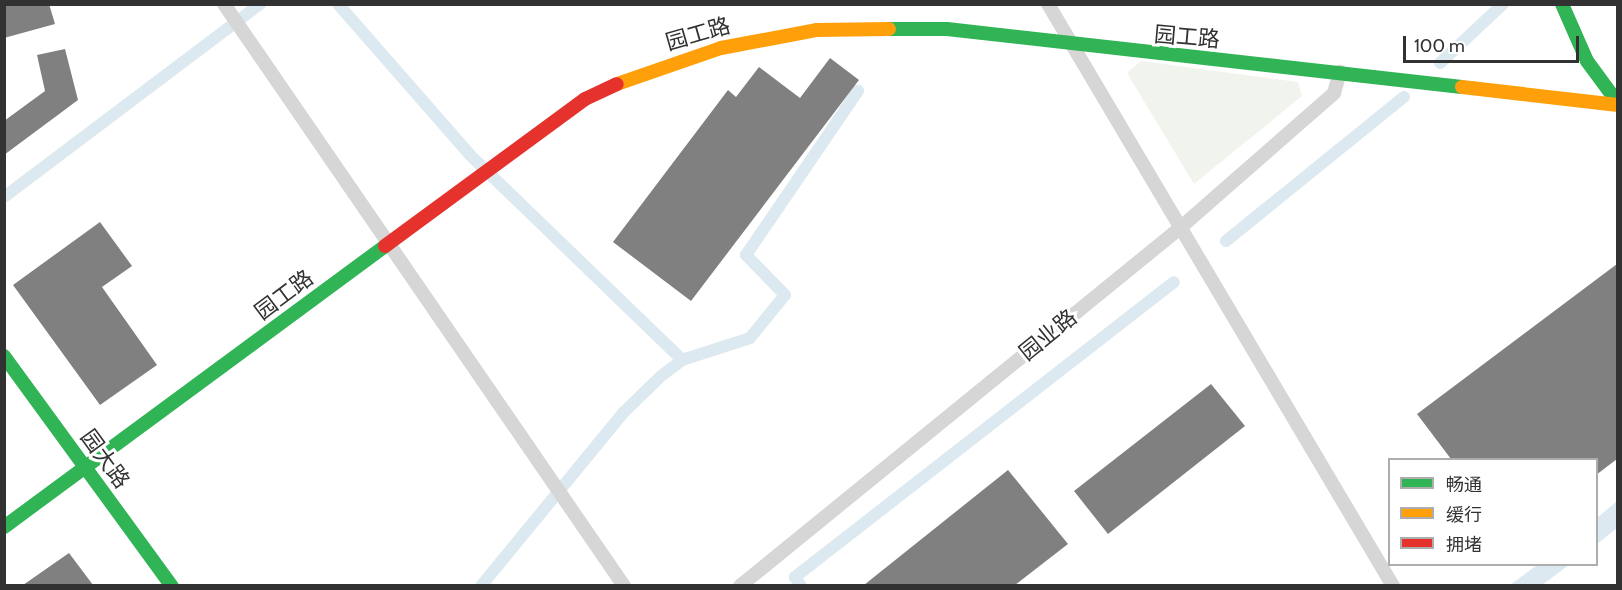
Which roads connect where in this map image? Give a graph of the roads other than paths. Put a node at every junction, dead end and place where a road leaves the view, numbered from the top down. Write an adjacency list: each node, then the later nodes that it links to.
1 (224, 4): 8 (street)
2 (1048, 4): 4 (street)
3 (1562, 4): 6 (street)
4 (1073, 47): 5 (street, 园工路); 7 (street); 8 (street, 园工路)
5 (1340, 72): 6 (street, 园工路); 7 (street, 园业路)
6 (1617, 104)
7 (1180, 228): 14 (street, 园业路); 15 (street)
8 (387, 245): 10 (street, 园工路); 13 (street)
9 (4, 356): 10 (street, 园大路)
10 (86, 468): 11 (street, 园工路); 12 (street, 园大路)
11 (4, 527)
12 (172, 585)
13 (624, 585)
14 (740, 585)
15 (1393, 585)

